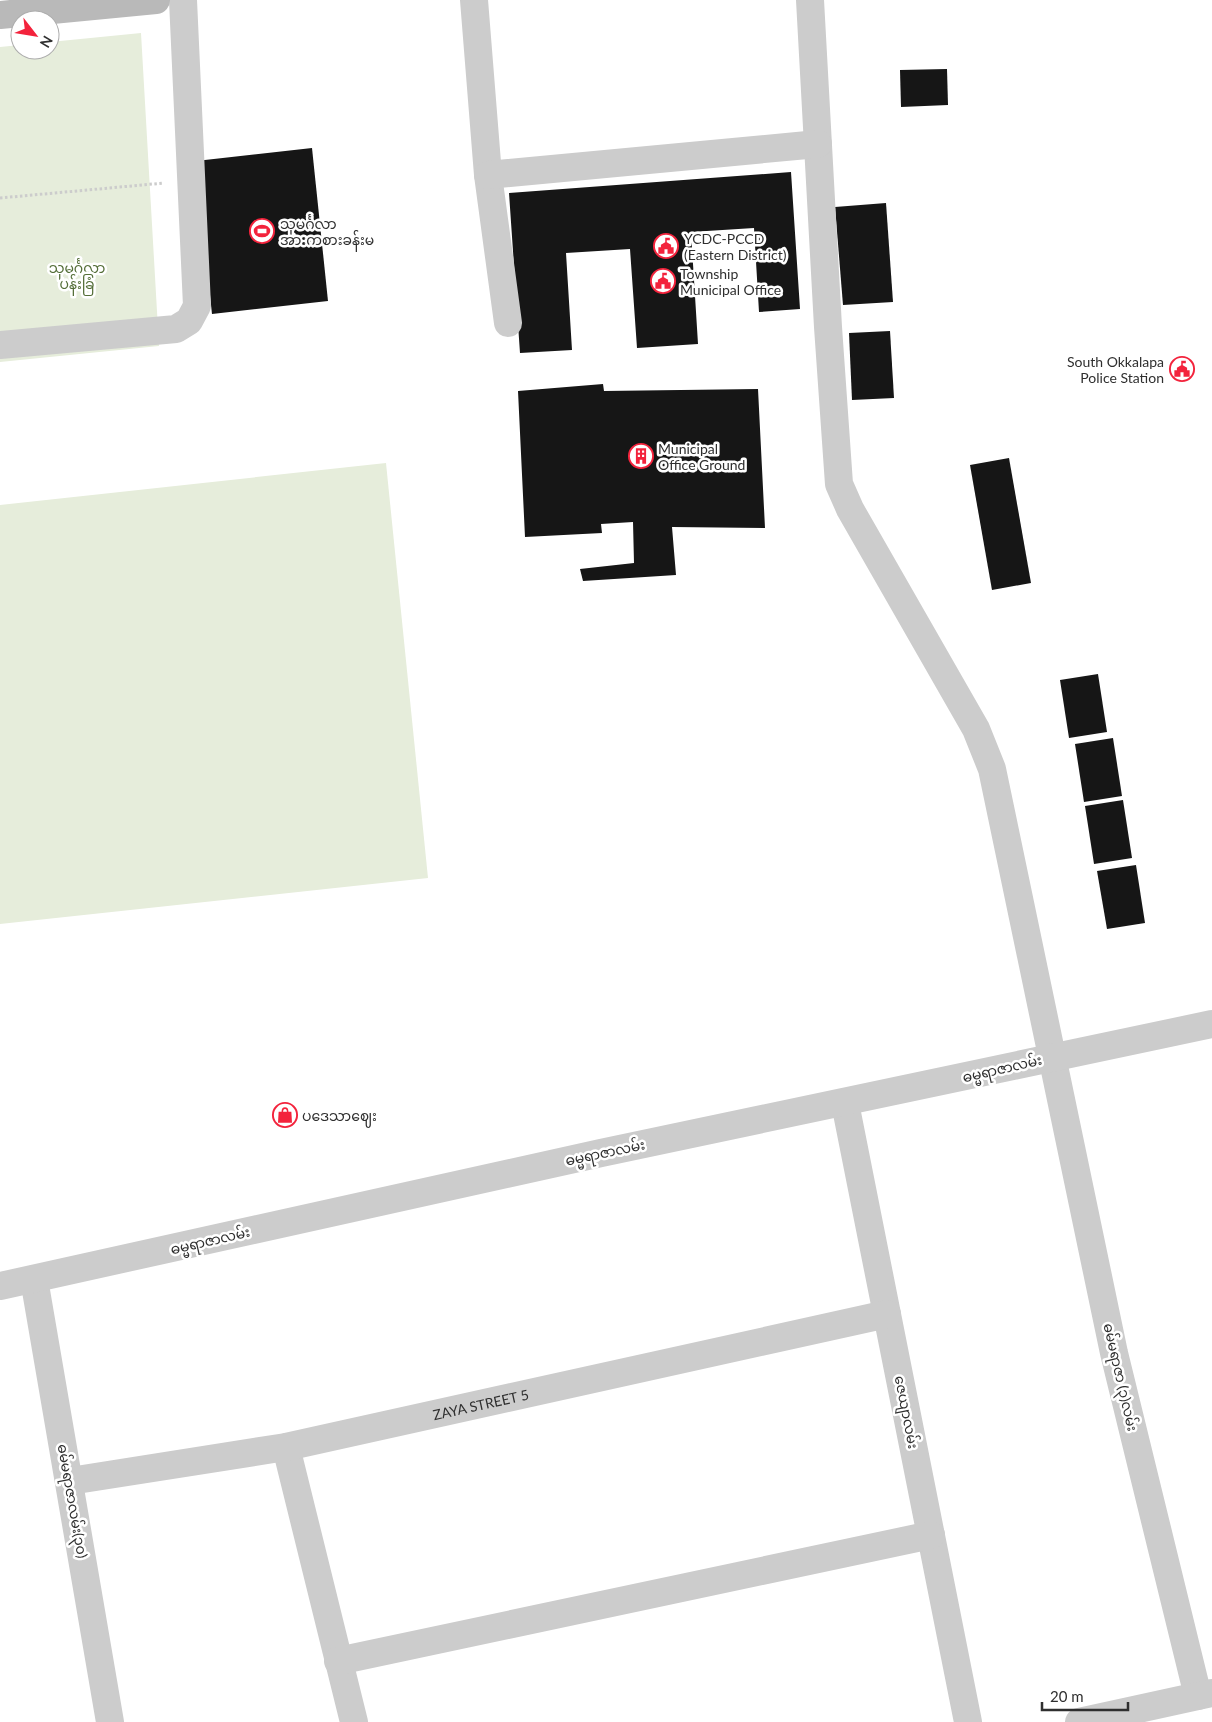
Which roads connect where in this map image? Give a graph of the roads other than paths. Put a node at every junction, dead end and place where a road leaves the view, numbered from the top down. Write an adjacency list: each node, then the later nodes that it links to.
1 (156, 0): 5 (main road)
2 (183, 0): 9 (street)
3 (474, 0): 7 (street)
4 (810, 0): 6 (street, ဓမ်မရာဇာ (၃)လမ်း)
5 (0, 14)
6 (818, 144): 7 (street); 11 (street, ဓမ်မရာဇာ (၃)လမ်း)
7 (488, 175): 8 (street)
8 (508, 323)
9 (0, 344)
10 (1212, 1024): 11 (street, ဓမ္မရာဇာလမ်း)
11 (1053, 1057): 12 (street, ဓမ္မရာဇာလမ်း); 20 (street, ဓမ်မရာဇာ (၃)လမ်း)
12 (845, 1103): 13 (street, ဓမ္မရာဇာလမ်း); 15 (street, ဇေယျာလမ်း)
13 (34, 1279): 14 (street, ဓမ္မရာဇာလမ်း); 17 (street, ဓမ်မရာဇာလမ်း(၃၀))
14 (0, 1286)
15 (887, 1314): 16 (street, ZAYA STREET 5); 18 (street, ဇေယျာလမ်း)
16 (286, 1447): 17 (street, ZAYA STREET 5); 19 (street)
17 (70, 1481): 21 (street, ဓမ်မရာဇာလမ်း(၃၀))
18 (931, 1536): 19 (street); 23 (street, ဇေယျာလမ်း)
19 (338, 1661): 22 (street)
20 (1205, 1694): 24 (street)
21 (110, 1722)
22 (354, 1722)
23 (968, 1722)
24 (1079, 1722)

